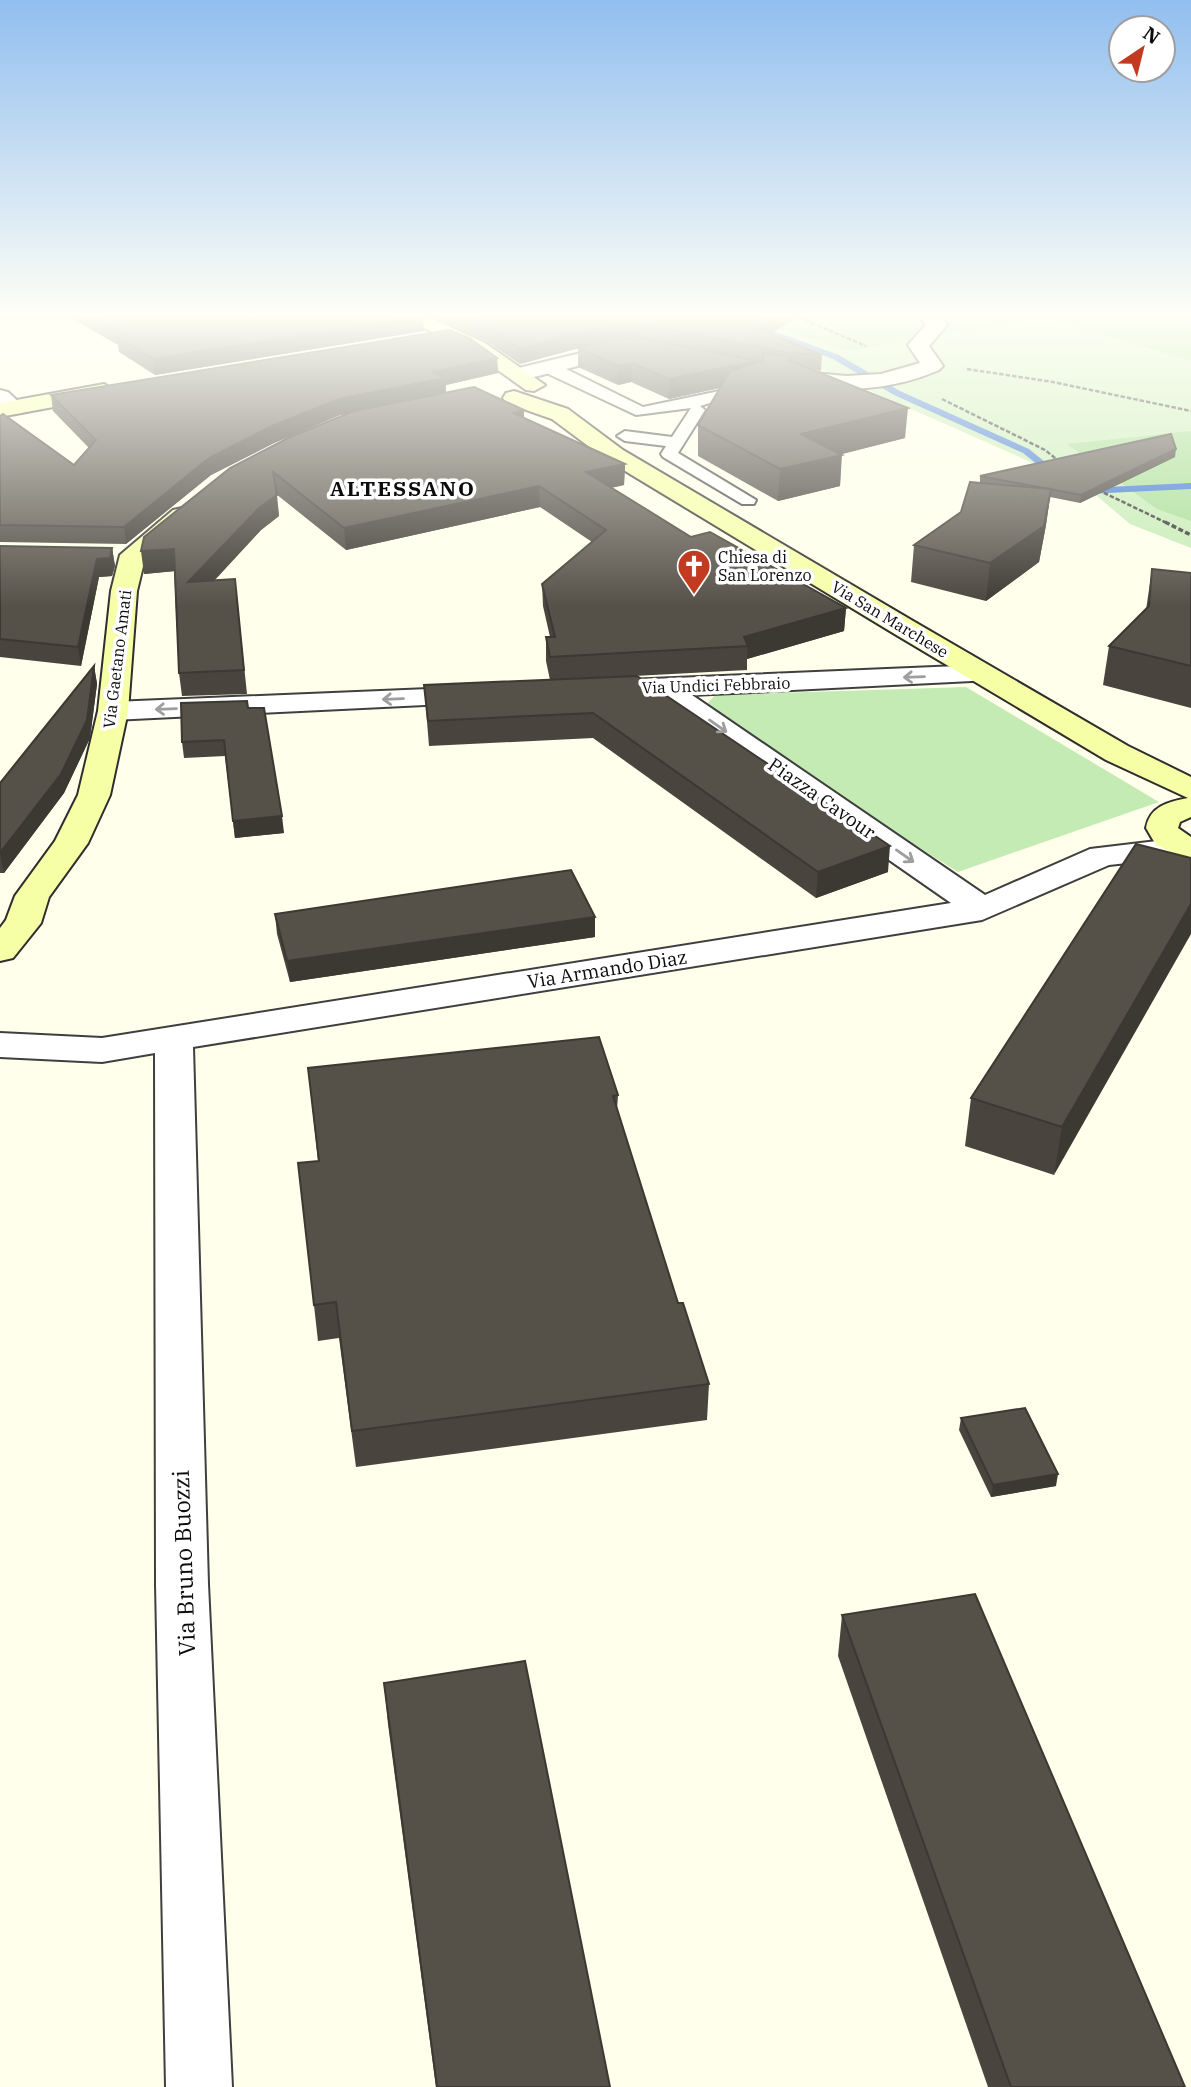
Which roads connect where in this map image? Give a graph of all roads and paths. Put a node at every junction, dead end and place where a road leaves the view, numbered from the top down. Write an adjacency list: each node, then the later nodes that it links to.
1 (556, 412): 5 (street, Via San Marchese)
2 (634, 412): 6 (lane)
3 (651, 412): 6 (lane)
4 (967, 412): 10 (path)
5 (560, 414): 8 (street, Via San Marchese)
6 (639, 415): 7 (lane); 8 (lane)
7 (676, 442): 8 (lane); 9 (lane)
8 (620, 446): 11 (street, Via San Marchese)
9 (685, 464): 11 (lane); 13 (lane)
10 (1065, 465)
11 (644, 472): 15 (street, Via San Marchese)
12 (1095, 488): 17 (path)
13 (731, 490): 15 (lane); 16 (lane)
14 (202, 499): 22 (street, Via Gaetano Amati)
15 (692, 500): 18 (street, Via San Marchese)
16 (748, 500)
17 (1191, 535)
18 (982, 674): 19 (street, Via Undici Febbraio, one-way to 19); 23 (street, Via San Marchese)
19 (662, 688): 20 (street, Via Undici Febbraio); 27 (street, Piazza Cavour, one-way to 27)
20 (579, 691)
21 (509, 694): 22 (street, one-way to 22)
22 (113, 711): 26 (street, Via Gaetano Amati)
23 (1181, 806): 24 (street, Via San Marchese); 25 (street, Via Armando Diaz)
24 (1186, 849): 25 (street, Via Armando Diaz)
25 (1102, 856): 27 (street, Via Armando Diaz)
26 (16, 902): 28 (street, Via Gaetano Amati)
27 (982, 909): 29 (street, Via Armando Diaz)
28 (0, 950)
29 (174, 1039): 31 (street, Via Armando Diaz); 33 (street, Via Bruno Buozzi)
30 (0, 1045): 31 (street, Via Armando Diaz)
31 (103, 1050): 32 (street, Via Armando Diaz)
32 (0, 1073)
33 (199, 2087)

